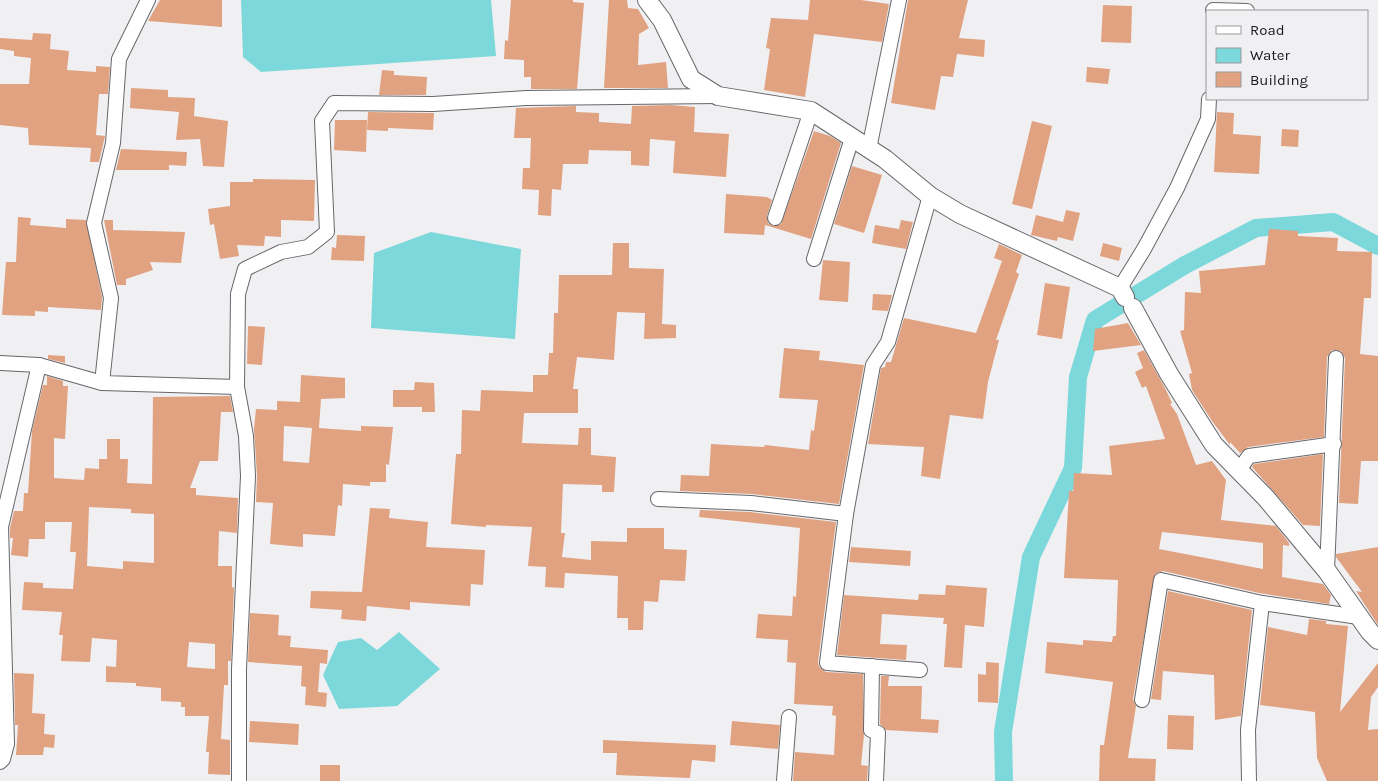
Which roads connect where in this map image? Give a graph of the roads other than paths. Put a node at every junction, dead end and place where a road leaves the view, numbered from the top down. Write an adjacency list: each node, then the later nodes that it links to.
1 (148, 0): 18 (street)
2 (647, 0): 6 (street)
3 (899, 0): 10 (street)
4 (1214, 7): 5 (street)
5 (1239, 10)
6 (718, 96): 8 (street); 19 (street)
7 (1209, 100): 14 (street)
8 (810, 111): 9 (street); 12 (street)
9 (852, 138): 10 (street); 13 (street)
10 (869, 149): 11 (street)
11 (930, 196): 14 (street); 23 (street)
12 (775, 218)
13 (814, 259)
14 (1126, 298): 21 (street)
15 (1336, 358): 20 (street)
16 (0, 363): 17 (street)
17 (40, 364): 18 (street); 32 (street)
18 (102, 383): 19 (street)
19 (237, 387): 33 (street)
20 (1334, 444): 21 (street); 24 (street)
21 (1239, 470): 24 (street)
22 (658, 499): 23 (street)
23 (846, 514): 28 (street)
24 (1327, 571): 26 (street)
25 (1262, 603): 26 (street); 30 (street); 36 (street)
26 (1359, 617): 27 (street)
27 (1378, 640)
28 (872, 666): 29 (street); 35 (street)
29 (920, 670)
30 (1142, 700)
31 (789, 717): 34 (street)
32 (0, 762)
33 (239, 781)
34 (784, 781)
35 (876, 781)
36 (1249, 781)

